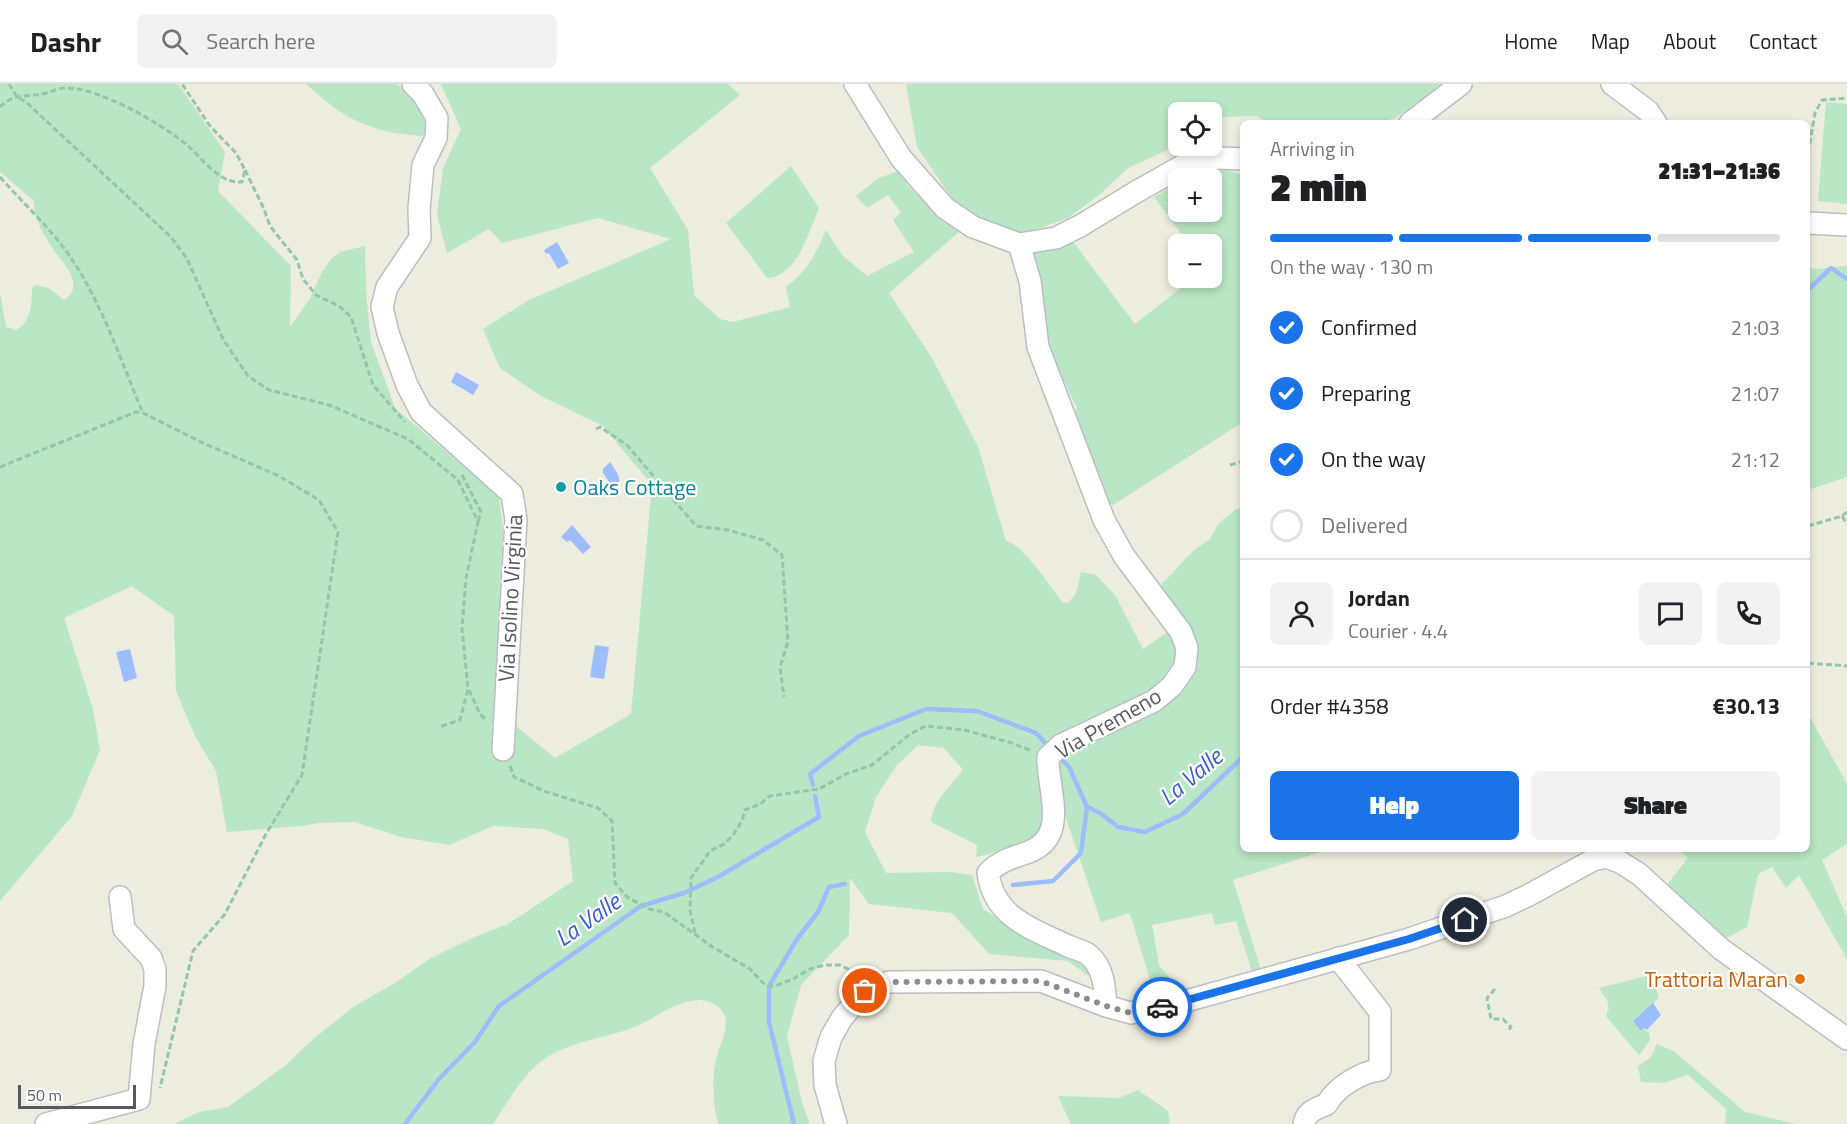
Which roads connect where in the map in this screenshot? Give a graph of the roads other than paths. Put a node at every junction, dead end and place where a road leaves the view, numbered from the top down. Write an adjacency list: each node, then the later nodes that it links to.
1 (413, 84): 11 (street, Via Isolino Virginia)
2 (855, 84): 10 (street)
3 (1461, 84): 5 (street)
4 (1612, 84): 6 (street)
5 (1414, 120)
6 (1654, 120)
7 (1240, 159): 10 (street)
8 (1810, 223): 9 (street)
9 (1847, 225)
10 (1018, 244): 14 (street, Via Premeno)
11 (503, 743)
12 (120, 897): 16 (street)
13 (1338, 958): 14 (street); 15 (street); 18 (street)
14 (1106, 1006): 17 (street)
15 (1847, 1039)
16 (46, 1124)
17 (836, 1124)
18 (1304, 1124)

